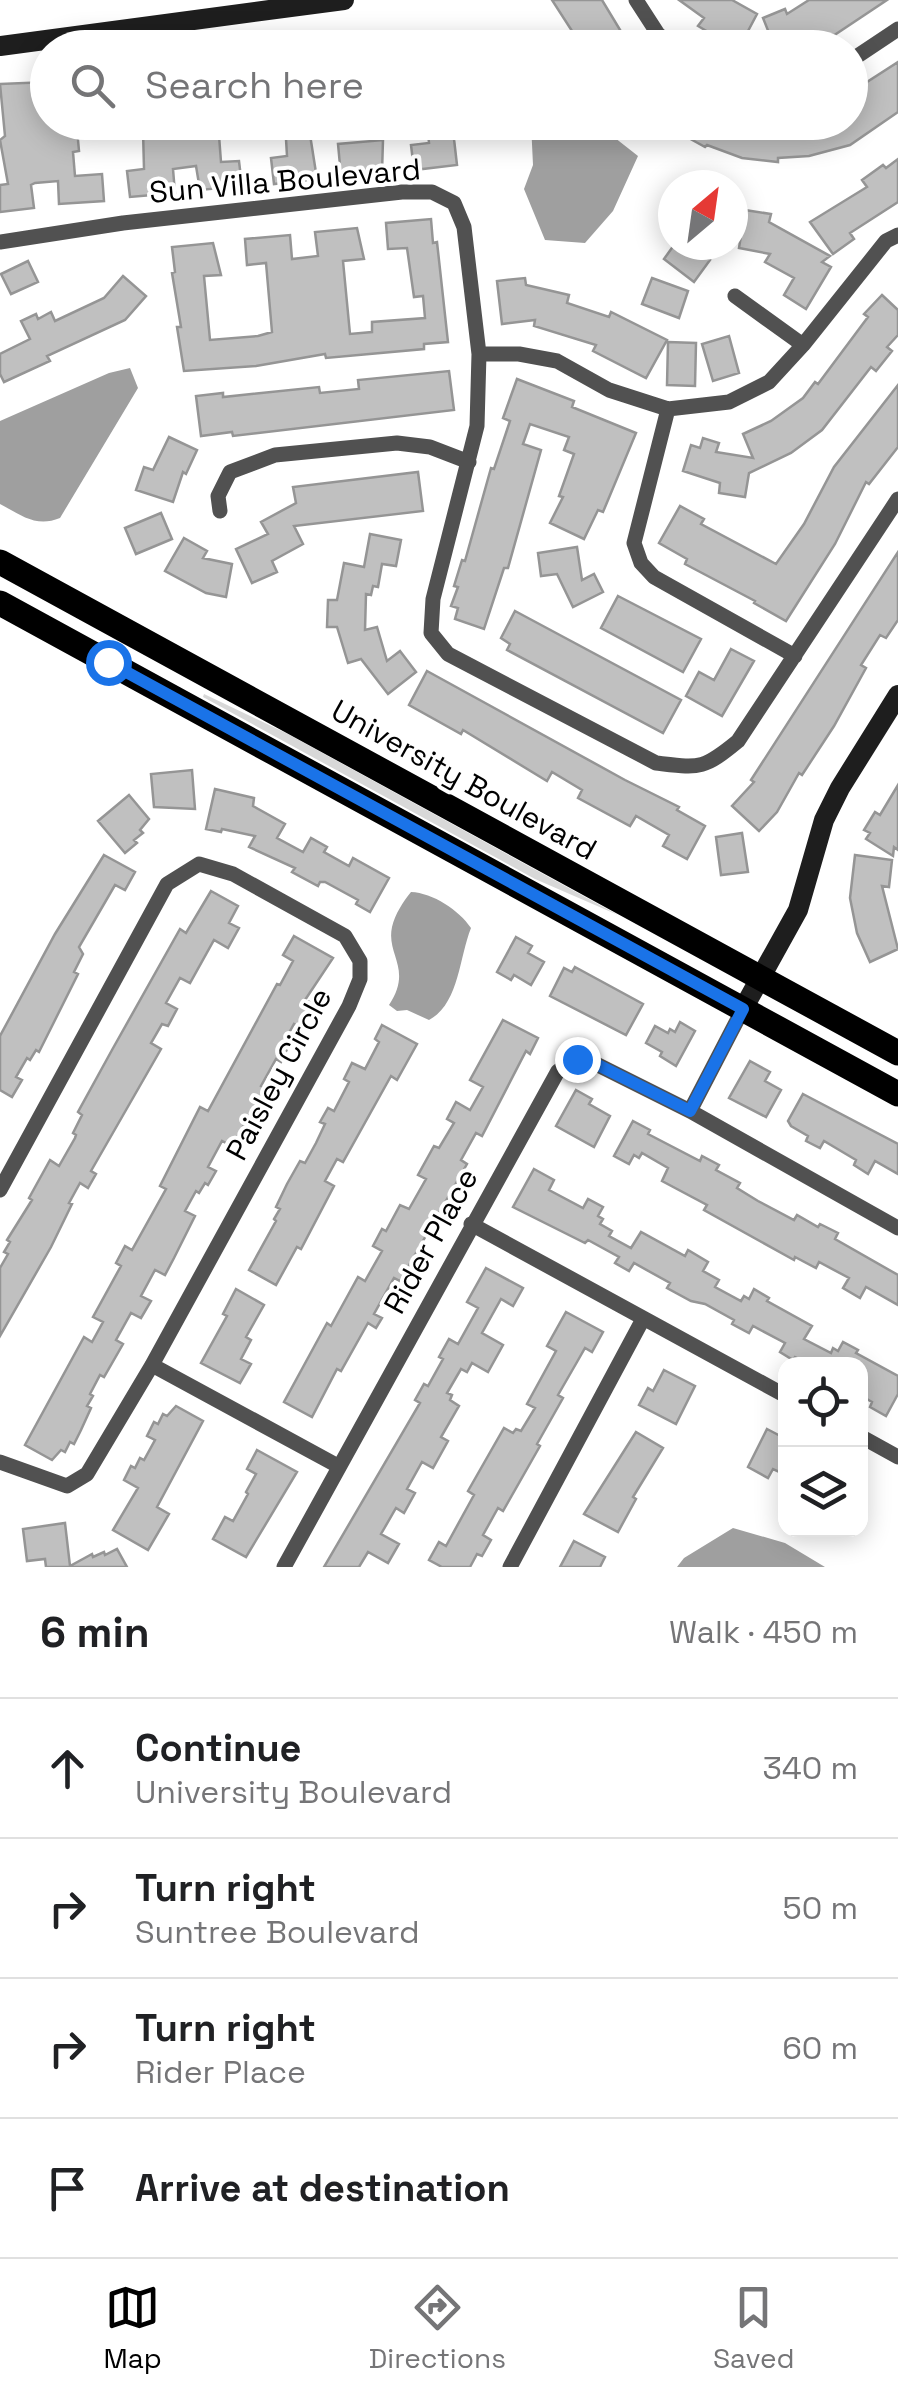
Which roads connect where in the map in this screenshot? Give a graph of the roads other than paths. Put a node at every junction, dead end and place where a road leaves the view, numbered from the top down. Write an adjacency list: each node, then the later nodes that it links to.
1 (344, 0): 4 (street)
2 (636, 0): 5 (street)
3 (898, 29): 8 (street)
4 (120, 30)
5 (655, 30)
6 (30, 42): 7 (street)
7 (0, 46)
8 (868, 49)
9 (898, 235): 12 (street)
10 (0, 242): 13 (street, Sun Villa Boulevard)
11 (735, 296): 12 (street)
12 (803, 346): 14 (street)
13 (479, 354): 14 (street); 15 (street, Sun Villa Boulevard)
14 (668, 409): 21 (street)
15 (469, 462): 17 (street); 21 (street, Sun Villa Boulevard)
16 (898, 499): 21 (street, Sun Villa Boulevard)
17 (220, 512)
18 (0, 562): 23 (main road, University Boulevard)
19 (0, 603): 20 (main road)
20 (82, 648): 23 (main road); 25 (main road)
21 (794, 656)
22 (898, 696): 24 (street)
23 (263, 707): 24 (main road, University Boulevard)
24 (760, 978): 25 (street); 26 (main road, University Boulevard)
25 (743, 1009): 27 (main road); 28 (street)
26 (898, 1053)
27 (898, 1094)
28 (690, 1111): 30 (street, Rider Place); 31 (street)
29 (0, 1190): 33 (street, Paisley Circle)
30 (471, 1224): 32 (street); 38 (street, Rider Place)
31 (898, 1228)
32 (643, 1319): 34 (street); 40 (street)
33 (152, 1365): 37 (street, Paisley Circle); 38 (street)
34 (778, 1392)
35 (868, 1440): 36 (street)
36 (898, 1457)
37 (0, 1462)
38 (338, 1466): 39 (street, Rider Place)
39 (284, 1567)
40 (510, 1567)

